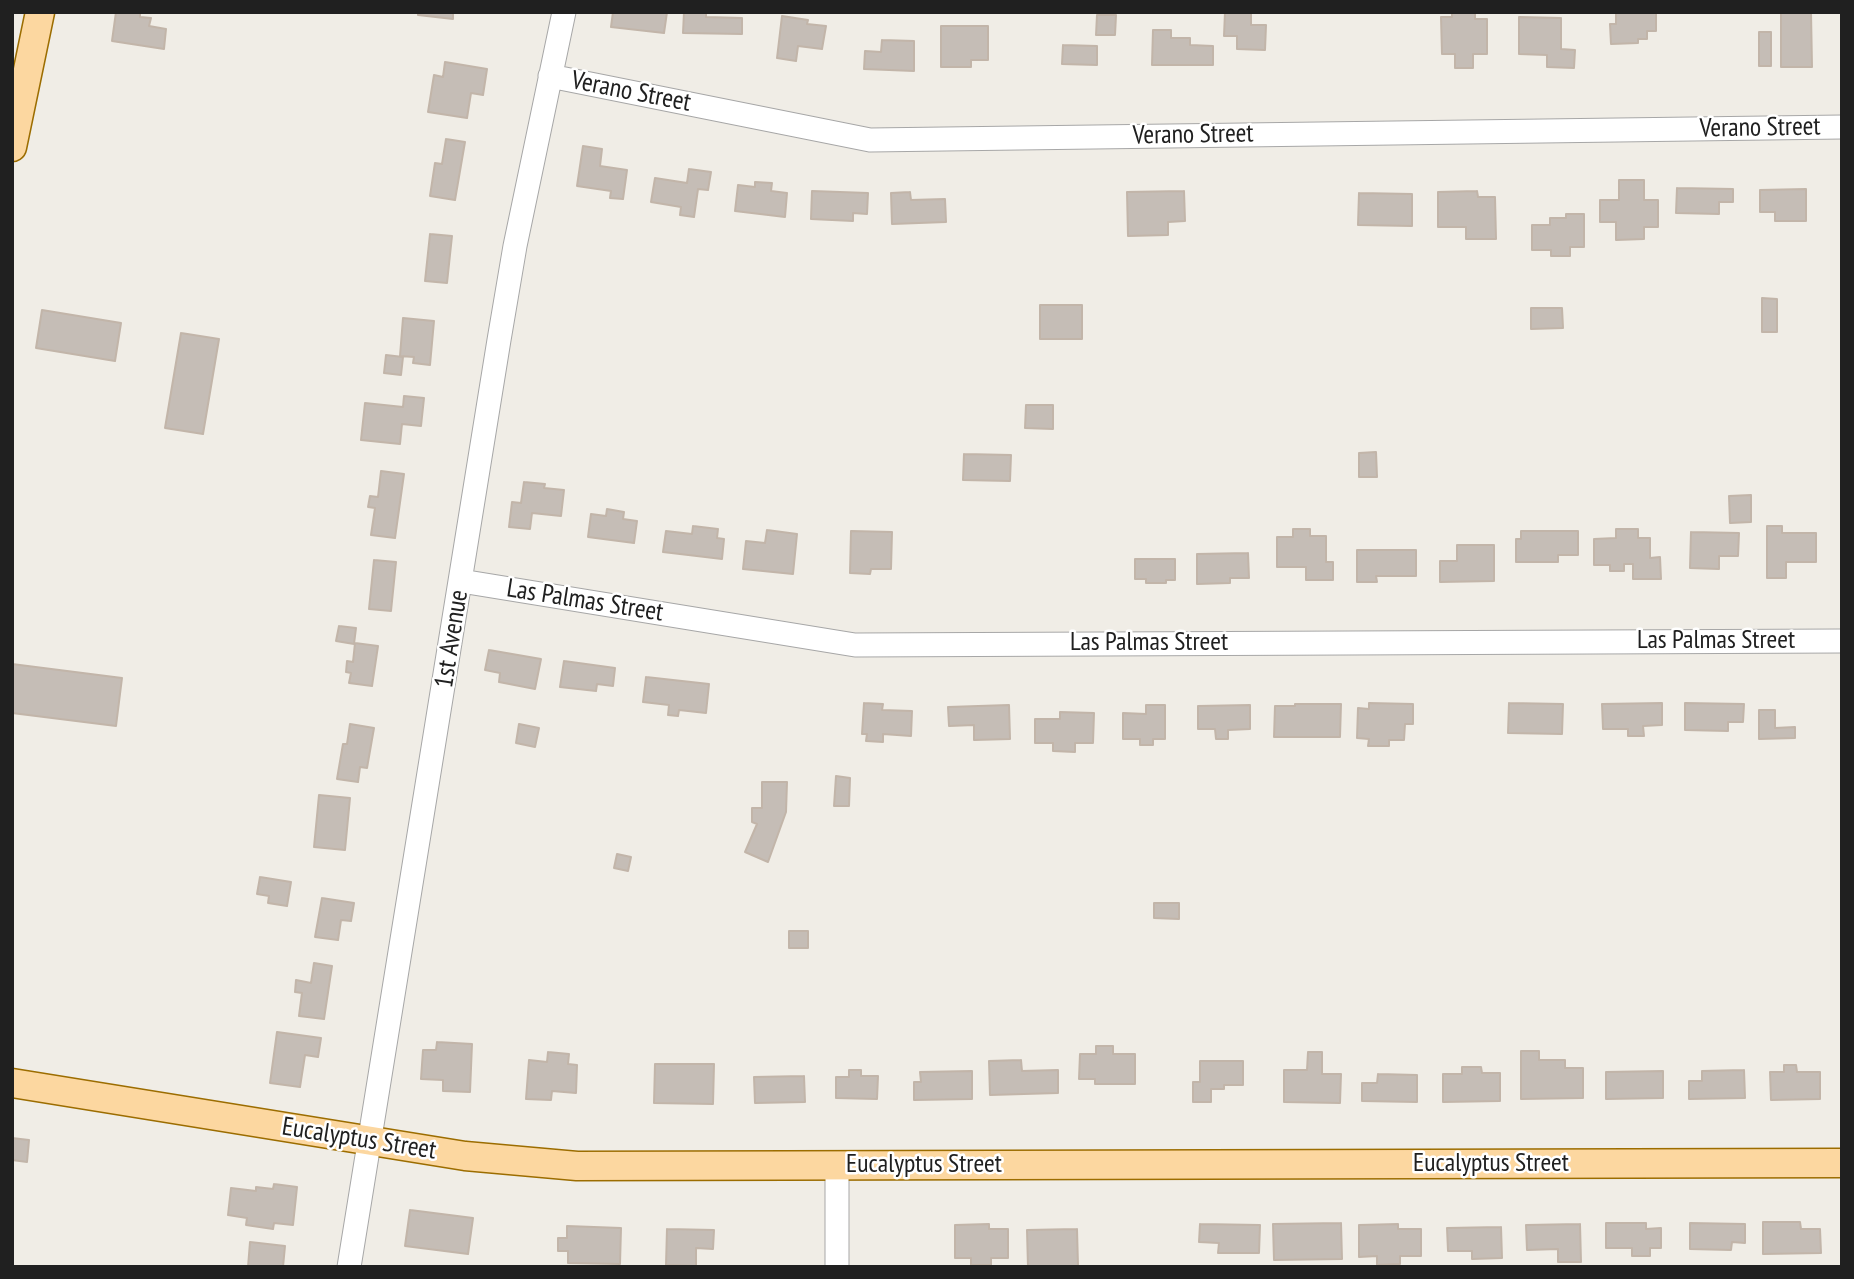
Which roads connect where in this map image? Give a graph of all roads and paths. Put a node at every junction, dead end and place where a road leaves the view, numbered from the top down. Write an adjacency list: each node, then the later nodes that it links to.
1 (40, 12): 5 (main road)
2 (564, 12): 3 (street, 1st Avenue)
3 (550, 76): 4 (street, Verano Street); 6 (street, 1st Avenue)
4 (1842, 127)
5 (12, 147)
6 (461, 581): 7 (street, Las Palmas Street); 9 (street, 1st Avenue)
7 (1842, 641)
8 (12, 1083): 9 (main road, Eucalyptus Street)
9 (369, 1141): 11 (main road, Eucalyptus Street); 12 (street, 1st Avenue)
10 (1842, 1163): 11 (main road, Eucalyptus Street)
11 (837, 1166): 13 (street)
12 (349, 1267)
13 (837, 1267)

